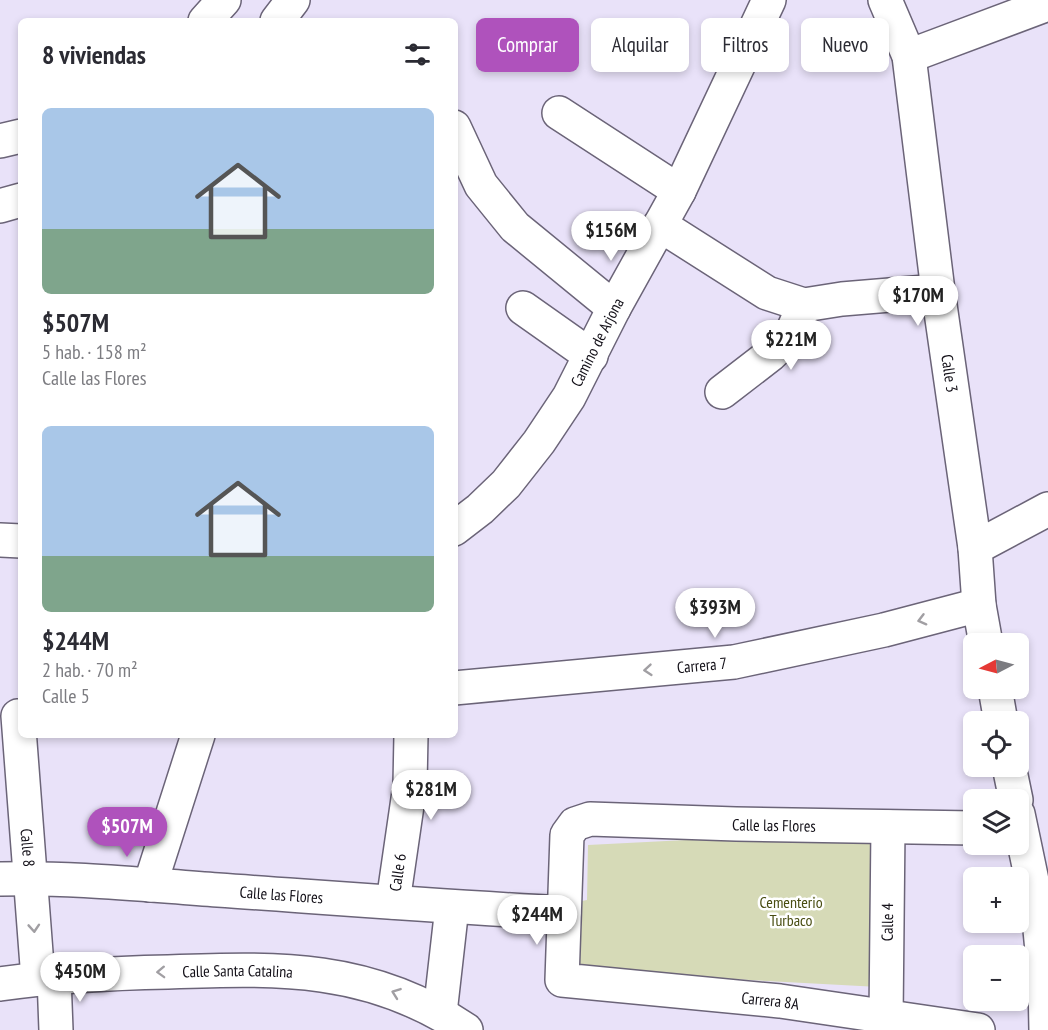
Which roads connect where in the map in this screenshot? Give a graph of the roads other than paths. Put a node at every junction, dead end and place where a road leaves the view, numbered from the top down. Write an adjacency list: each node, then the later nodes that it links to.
1 (224, 0): 6 (main road)
2 (293, 0): 7 (main road)
3 (769, 0): 13 (main road, Camino de Arjona)
4 (885, 0): 8 (main road, Calle 3)
5 (1048, 4): 8 (main road)
6 (208, 18)
7 (279, 18)
8 (909, 56): 17 (main road, Calle 3)
9 (559, 113): 13 (main road)
10 (458, 135): 20 (main road)
11 (18, 137): 12 (main road)
12 (0, 141)
13 (679, 191): 16 (main road, Camino de Arjona)
14 (18, 201): 15 (main road)
15 (0, 206)
16 (660, 225): 18 (main road); 20 (main road, Camino de Arjona)
17 (938, 291): 18 (main road); 27 (main road, Calle 3)
18 (804, 305): 22 (main road)
19 (523, 308): 21 (main road)
20 (614, 308): 21 (main road, Camino de Arjona)
21 (591, 356): 24 (main road, Camino de Arjona)
22 (722, 392)
23 (1048, 509): 27 (main road)
24 (458, 526)
25 (0, 540): 26 (main road)
26 (18, 541)
27 (975, 548): 28 (main road, Calle 3)
28 (979, 605): 29 (main road, Calle 3); 30 (main road, Carrera 7, one-way to 30)
29 (984, 633)
30 (458, 688)
31 (13, 716): 37 (main road, Calle 8)
32 (197, 738): 38 (main road)
33 (411, 738): 39 (main road, Calle 6)
34 (888, 827): 35 (main road, Calle las Flores); 42 (main road, Calle las Flores); 45 (main road, Calle 4)
35 (963, 828)
36 (1029, 843): 41 (main road)
37 (15, 878): 38 (main road, Calle las Flores); 43 (main road, Calle 8, one-way to 43)
38 (150, 885): 39 (main road, Calle las Flores)
39 (393, 902): 40 (main road, Calle las Flores)
40 (453, 907): 42 (main road, Calle las Flores); 46 (main road)
41 (1043, 909): 49 (main road)
42 (564, 913): 45 (main road, Carrera 8A)
43 (46, 978): 44 (main road, Calle Santa Catalina); 46 (main road, Calle Santa Catalina, one-way to 43); 47 (main road, Calle 8)
44 (0, 984)
45 (886, 1018): 48 (main road, Carrera 8A)
46 (453, 1021)
47 (56, 1030)
48 (978, 1030)
49 (1046, 1030)

